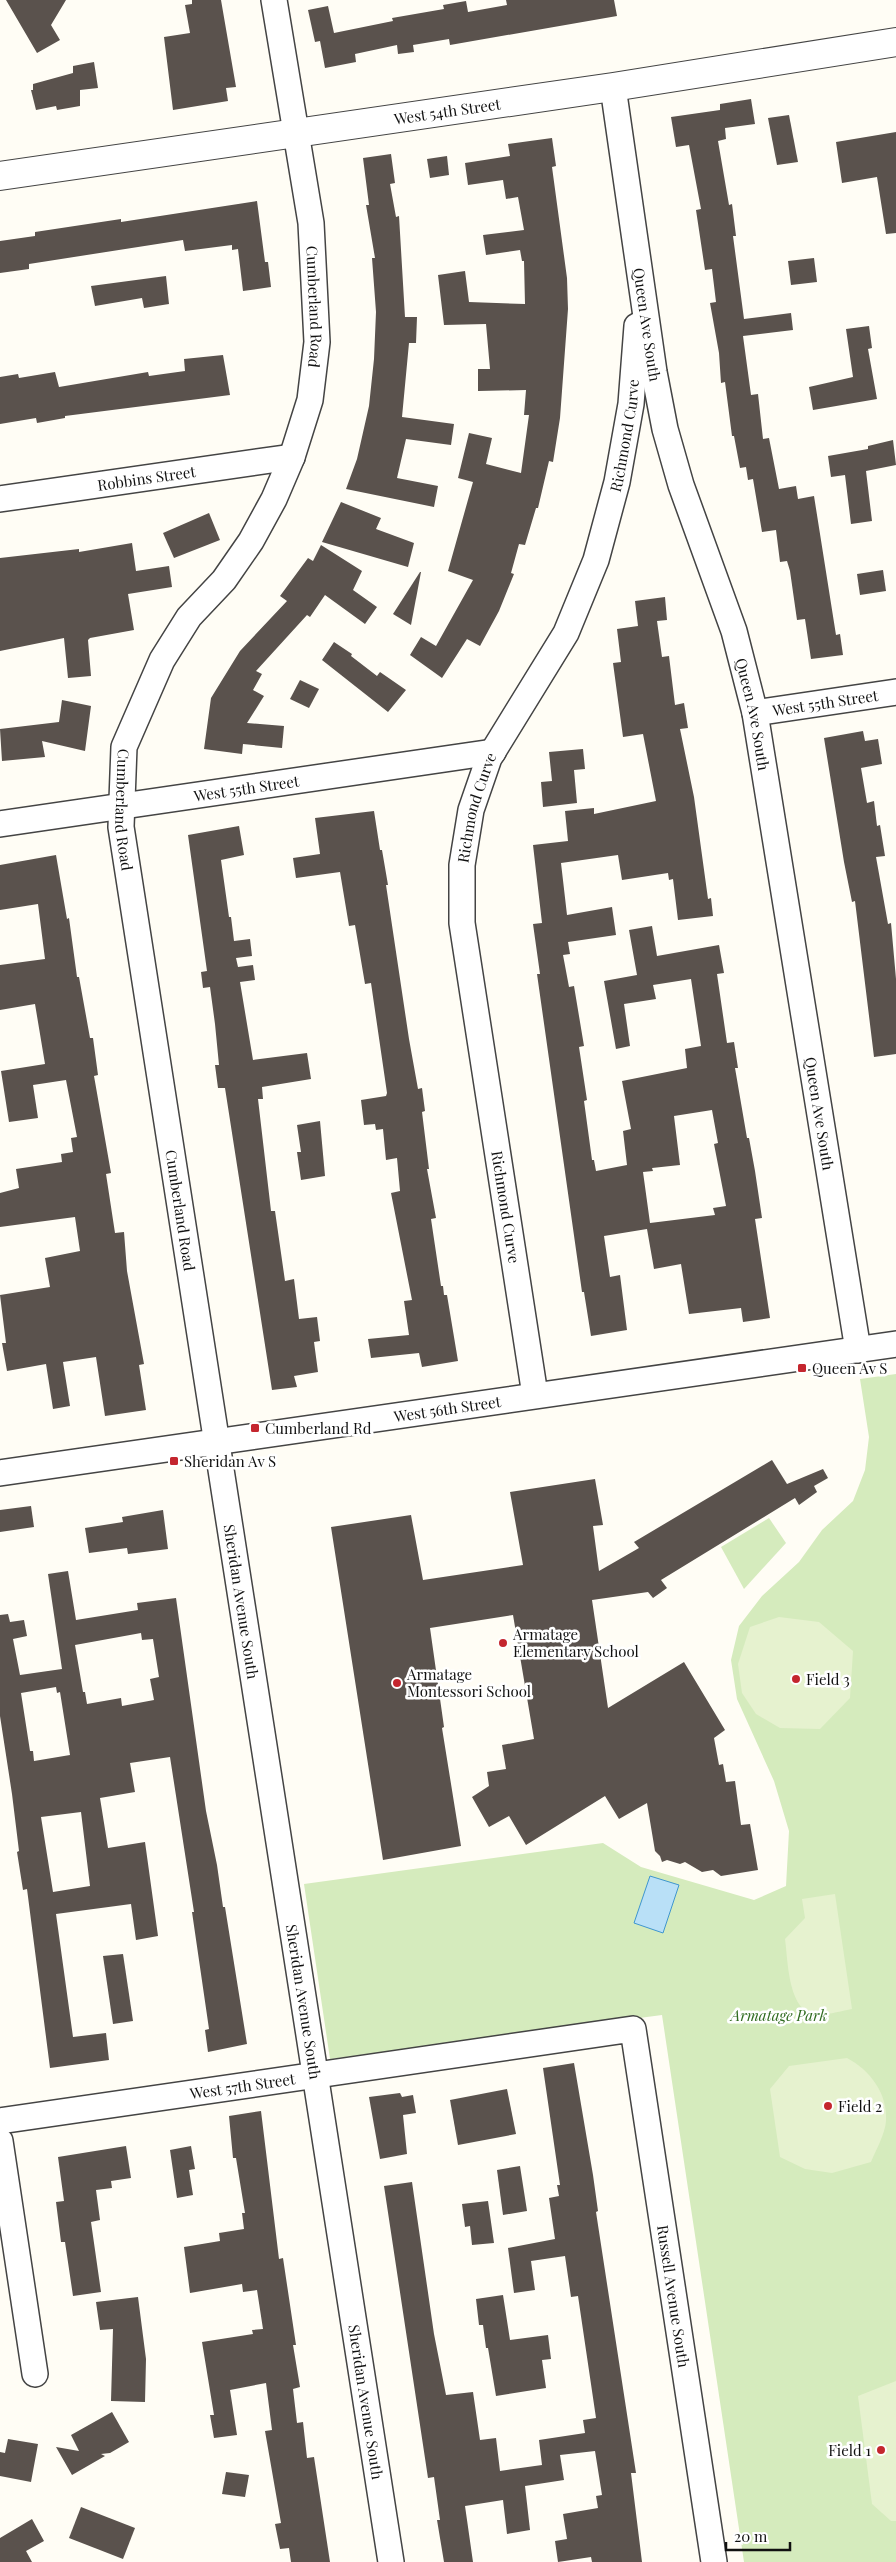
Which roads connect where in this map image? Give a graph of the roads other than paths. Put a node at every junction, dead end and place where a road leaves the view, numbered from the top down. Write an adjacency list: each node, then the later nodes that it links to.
1 (274, 0): 4 (street, Cumberland Road)
2 (896, 42): 3 (street, West 54th Street)
3 (613, 87): 4 (street, West 54th Street); 6 (street, Queen Ave South)
4 (297, 134): 5 (street, West 54th Street); 7 (street, Cumberland Road)
5 (0, 176)
6 (636, 246): 10 (street, Queen Ave South); 11 (street, Richmond Curve)
7 (292, 457): 8 (street, Robbins Street); 12 (street, Cumberland Road)
8 (0, 499)
9 (896, 692): 10 (street, West 55th Street)
10 (755, 713): 15 (street, Queen Ave South)
11 (493, 752): 12 (street, West 55th Street); 16 (street, Richmond Curve)
12 (121, 806): 13 (street, West 55th Street); 17 (street, Cumberland Road)
13 (0, 824)
14 (896, 1344): 15 (street, West 56th Street)
15 (858, 1350): 16 (street, West 56th Street)
16 (535, 1395): 17 (street, West 56th Street)
17 (218, 1442): 18 (street, West 56th Street); 20 (street, Sheridan Avenue South)
18 (0, 1473)
19 (633, 2029): 20 (street, West 57th Street); 25 (street, Russell Avenue South)
20 (314, 2076): 21 (street, West 57th Street); 24 (street, Sheridan Avenue South)
21 (0, 2121)
22 (0, 2140): 23 (street)
23 (36, 2374)
24 (391, 2562)
25 (714, 2562)

